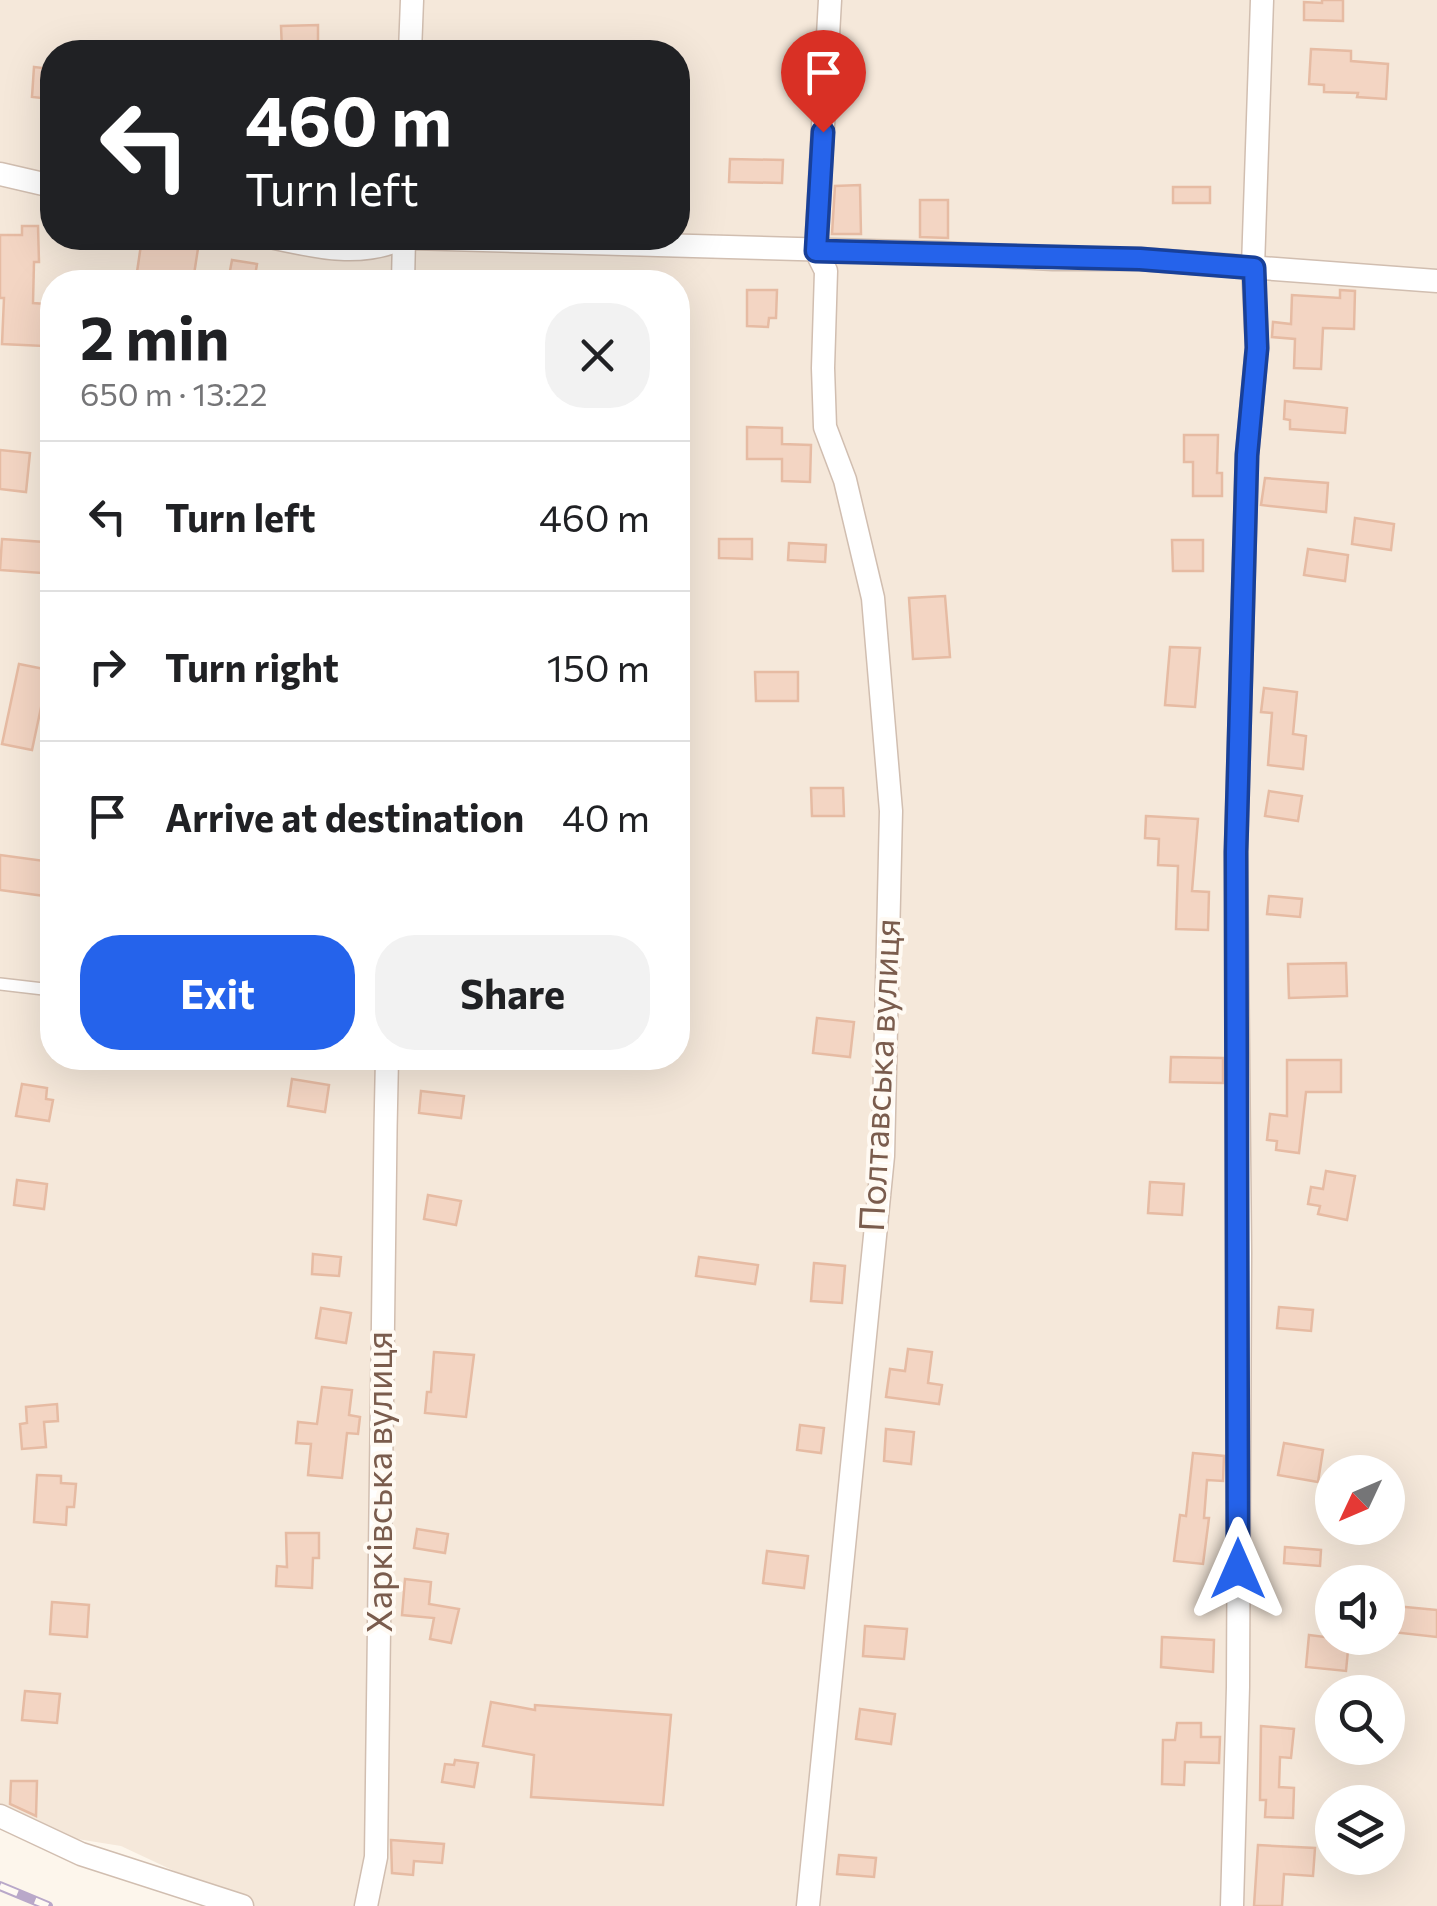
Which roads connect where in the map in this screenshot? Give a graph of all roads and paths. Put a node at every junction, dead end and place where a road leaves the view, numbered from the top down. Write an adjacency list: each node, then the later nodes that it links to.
1 (412, 0): 4 (street)
2 (830, 0): 8 (street, Полтавська вулиця)
3 (1262, 0): 9 (street)
4 (410, 40)
5 (0, 174): 6 (street)
6 (40, 183)
7 (690, 247): 8 (street)
8 (816, 251): 9 (street); 17 (street, Полтавська вулиця)
9 (1254, 268): 10 (street); 18 (street)
10 (1437, 282)
11 (0, 984): 12 (lane)
12 (40, 989)
13 (388, 1070): 16 (street, Харківська вулиця)
14 (0, 1816): 15 (street)
15 (242, 1906)
16 (366, 1906)
17 (808, 1906)
18 (1232, 1906)

